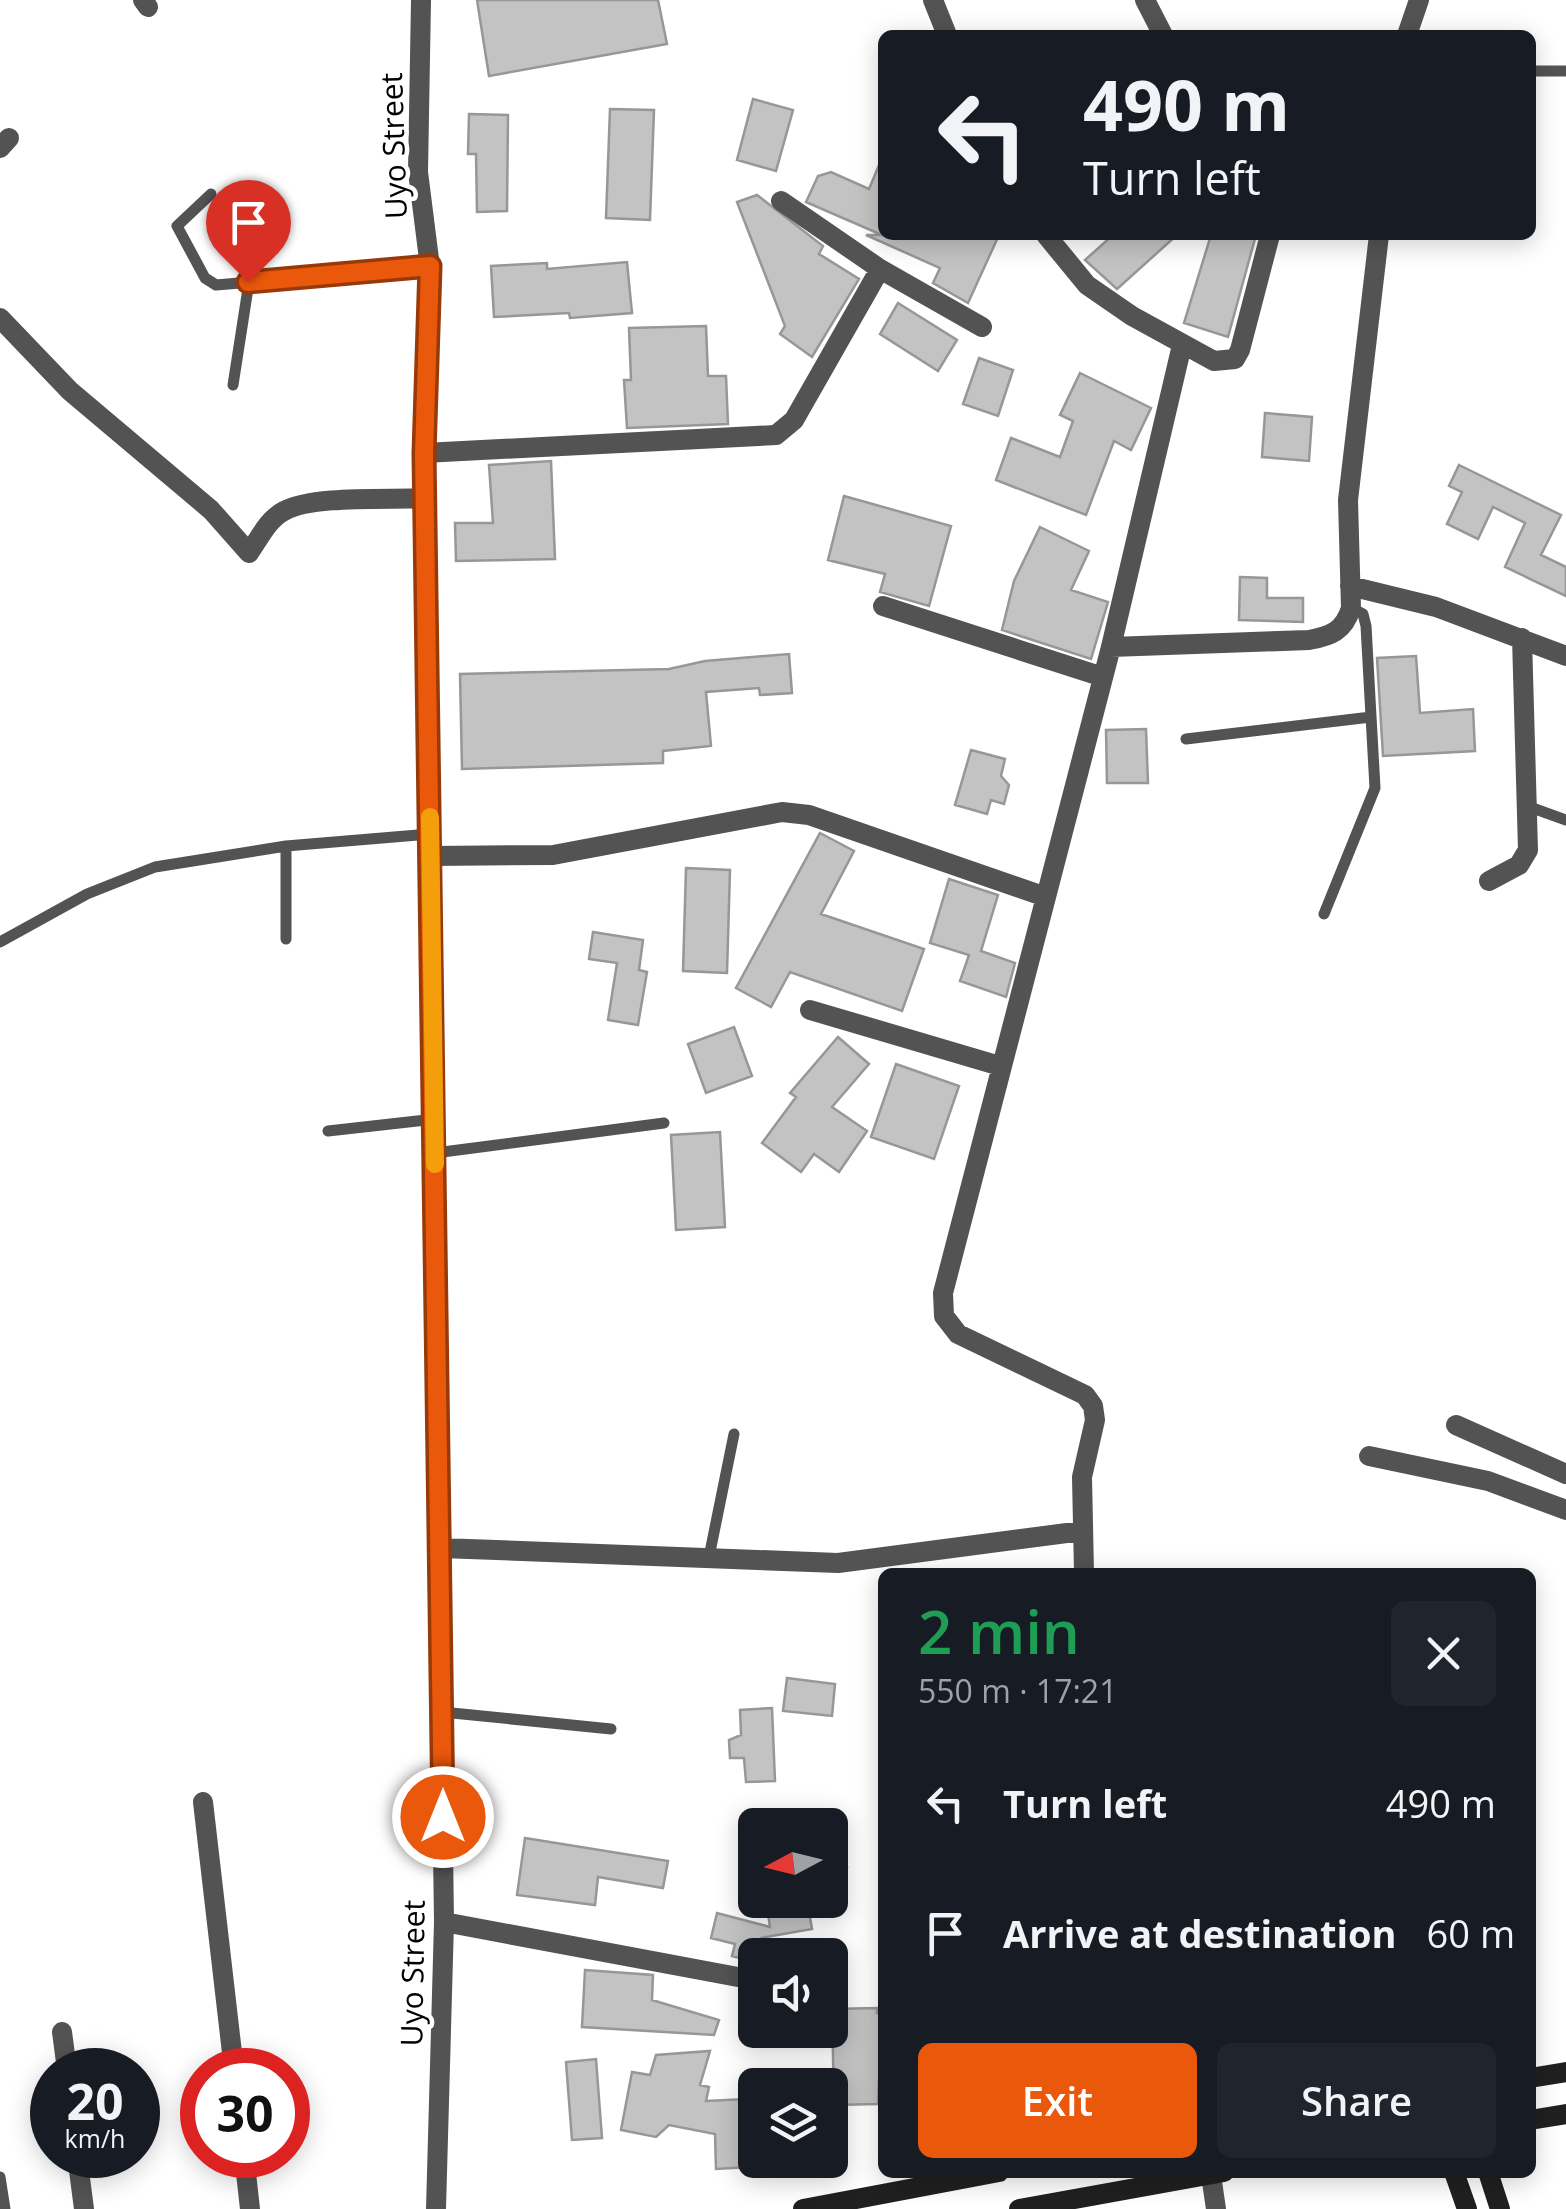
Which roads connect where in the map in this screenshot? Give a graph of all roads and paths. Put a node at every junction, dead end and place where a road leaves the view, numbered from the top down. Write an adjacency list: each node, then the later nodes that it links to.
1 (421, 0): 15 (street, Uyo Street)
2 (933, 0): 5 (street)
3 (1145, 0): 6 (street)
4 (1420, 0): 7 (street)
5 (944, 30)
6 (1160, 30)
7 (1409, 30)
8 (1536, 71): 9 (lane)
9 (1566, 72)
10 (211, 194): 17 (lane)
11 (781, 201): 16 (street)
12 (1050, 240): 20 (street)
13 (1269, 240): 20 (street)
14 (1377, 240): 24 (street)
15 (430, 266): 17 (lane); 22 (street, Uyo Street)
16 (880, 269): 19 (street); 22 (street)
17 (248, 282): 21 (lane)
18 (0, 318): 23 (street)
19 (982, 328)
20 (1182, 345): 28 (street)
21 (233, 385)
22 (424, 453): 23 (street, Uyo Street)
23 (424, 498): 35 (street, Uyo Street)
24 (1350, 586): 26 (street); 27 (street)
25 (882, 606): 30 (street)
26 (1352, 608): 28 (street); 31 (lane)
27 (1522, 638): 29 (street); 33 (street)
28 (1111, 646): 30 (street)
29 (1566, 656)
30 (1103, 677): 39 (street)
31 (1372, 717): 32 (lane); 40 (lane)
32 (1186, 739)
33 (1527, 806): 34 (lane); 38 (street)
34 (1566, 820)
35 (430, 834): 36 (lane); 37 (street, Uyo Street)
36 (286, 846): 41 (lane); 42 (lane)
37 (431, 856): 39 (street); 45 (street, Uyo Street)
38 (1489, 881)
39 (1043, 896): 44 (street)
40 (1324, 914)
41 (286, 938)
42 (0, 942)
43 (810, 1010): 44 (street)
44 (1000, 1066): 54 (street)
45 (435, 1119): 47 (lane); 48 (street, Uyo Street)
46 (664, 1123): 48 (lane)
47 (328, 1132)
48 (435, 1153): 55 (street, Uyo Street)
49 (1456, 1425): 52 (street)
50 (734, 1434): 56 (lane)
51 (1368, 1456): 53 (street)
52 (1566, 1474)
53 (1566, 1510)
54 (1082, 1531): 56 (street); 57 (street)
55 (441, 1548): 56 (street); 58 (street, Uyo Street)
56 (709, 1557)
57 (1084, 1568)
58 (442, 1712): 59 (lane); 61 (street, Uyo Street)
59 (610, 1729)
60 (203, 1802): 65 (street)
61 (444, 1922): 62 (street); 81 (street, Uyo Street)
62 (738, 1977)
63 (62, 2032): 64 (street)
64 (64, 2048)
65 (231, 2048)
66 (1566, 2072): 67 (main road)
67 (1536, 2077)
68 (1566, 2114): 69 (main road)
69 (1536, 2119)
70 (0, 2177): 78 (lane)
71 (81, 2178): 79 (street)
72 (247, 2178): 80 (street)
73 (967, 2178): 82 (main road)
74 (1195, 2178): 83 (main road)
75 (1218, 2178): 84 (street)
76 (1456, 2178): 85 (main road)
77 (1490, 2178): 86 (main road)
78 (5, 2209)
79 (84, 2209)
80 (250, 2209)
81 (436, 2209)
82 (803, 2209)
83 (1019, 2209)
84 (1216, 2209)
85 (1467, 2209)
86 (1500, 2209)

